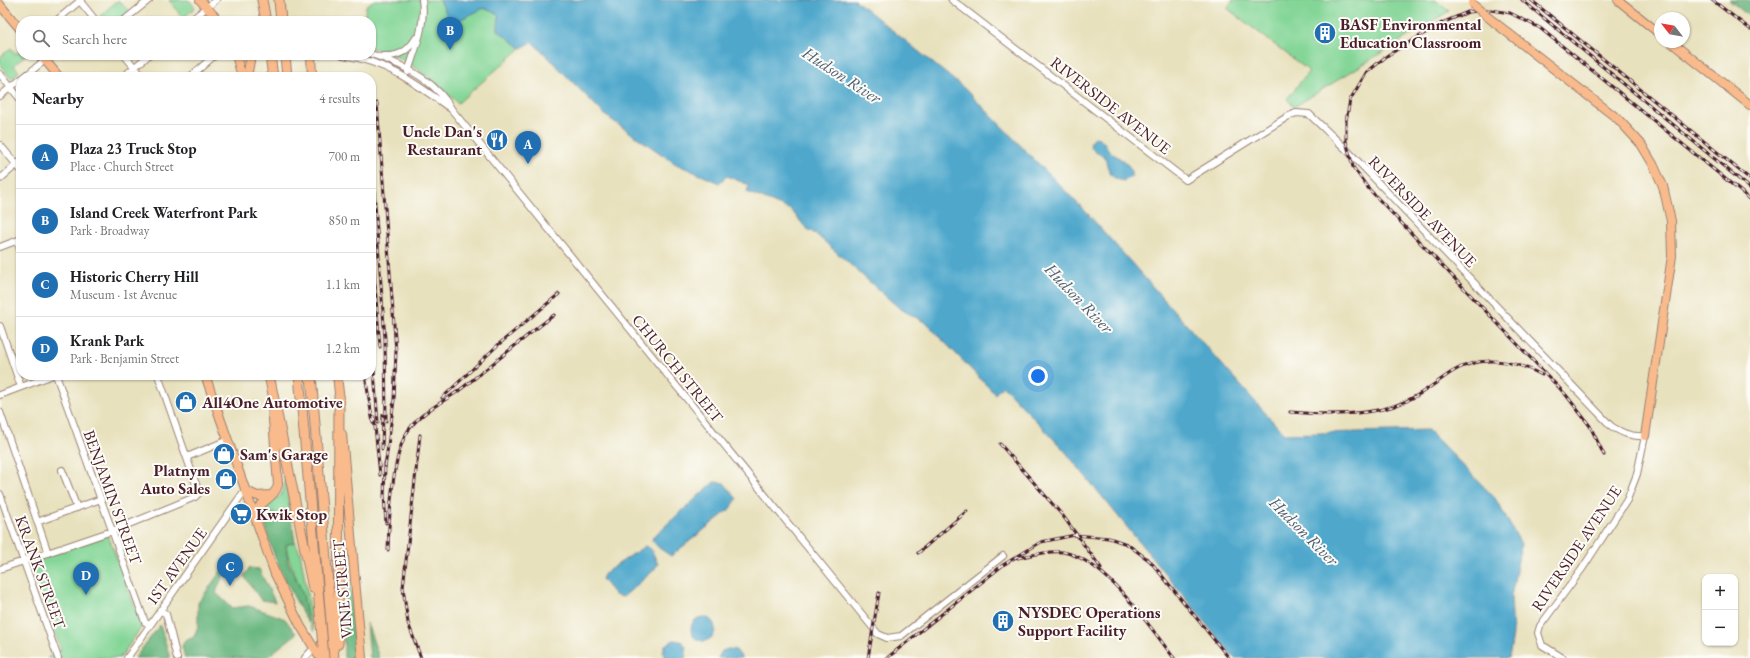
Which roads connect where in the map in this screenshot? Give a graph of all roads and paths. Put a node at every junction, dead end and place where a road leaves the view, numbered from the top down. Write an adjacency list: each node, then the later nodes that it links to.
1 (80, 0): 13 (street); 14 (street)
2 (149, 0): 15 (street)
3 (200, 0): 12 (main road)
4 (216, 0): 12 (street)
5 (262, 0): 18 (highway)
6 (279, 0): 19 (highway)
7 (422, 0): 22 (street)
8 (952, 0): 81 (street, RIVERSIDE AVENUE)
9 (1618, 0): 21 (main road)
10 (1469, 2): 81 (main road, bridge)
11 (0, 5): 20 (main road)
12 (206, 8): 16 (street); 17 (main road)
13 (62, 16)
14 (92, 16)
15 (129, 16)
16 (196, 16)
17 (213, 16)
18 (265, 16)
19 (281, 16)
20 (16, 24)
21 (1654, 29)
22 (420, 32): 24 (street); 39 (street)
23 (1678, 48): 57 (main road)
24 (376, 55)
25 (376, 56): 39 (street, CHURCH STREET)
26 (40, 60): 40 (street)
27 (46, 60): 41 (main road)
28 (128, 60): 38 (street)
29 (143, 60): 38 (street)
30 (209, 60): 44 (street)
31 (237, 60): 45 (main road)
32 (250, 60): 46 (main road)
33 (270, 60): 47 (highway)
34 (271, 60): 48 (highway)
35 (285, 60): 49 (highway)
36 (311, 60): 50 (main road)
37 (364, 60): 52 (street, CHURCH STREET)
38 (134, 67): 42 (street); 43 (street)
39 (408, 70): 52 (street); 58 (street, CHURCH STREET)
40 (29, 72)
41 (56, 72)
42 (128, 72)
43 (138, 72)
44 (196, 72)
45 (241, 72)
46 (248, 72)
47 (268, 72)
48 (272, 72)
49 (287, 72)
50 (312, 72)
51 (0, 74): 54 (street)
52 (406, 77): 58 (street, CHURCH STREET)
53 (16, 83): 54 (street)
54 (11, 87): 55 (street); 56 (street)
55 (16, 94)
56 (0, 96)
57 (1750, 105)
58 (452, 110): 94 (street, CHURCH STREET)
59 (0, 144): 60 (street)
60 (16, 161)
61 (16, 168): 62 (street)
62 (0, 178)
63 (16, 241): 64 (street)
64 (0, 247)
65 (0, 326): 66 (street)
66 (16, 372)
67 (19, 380): 77 (street)
68 (40, 380): 77 (street)
69 (56, 380): 88 (street, BENJAMIN STREET)
70 (160, 380): 83 (street)
71 (207, 380): 82 (main road)
72 (270, 380): 87 (main road)
73 (271, 380): 98 (highway)
74 (299, 380): 98 (highway)
75 (311, 380): 100 (highway)
76 (337, 380): 79 (main road, VINE STREET)
77 (21, 387): 78 (street)
78 (0, 395)
79 (339, 396): 100 (highway); 109 (main road, VINE STREET)
80 (0, 412): 91 (street)
81 (1645, 436): 110 (street, RIVERSIDE AVENUE)
82 (228, 440): 83 (street); 85 (main road)
83 (187, 457): 92 (street)
84 (62, 470): 89 (street)
85 (245, 490): 87 (main road); 90 (main road); 97 (street, 1ST AVENUE)
86 (0, 494): 95 (street, KRANK STREET)
87 (273, 494): 90 (main road)
88 (100, 499): 89 (street); 92 (street, BENJAMIN STREET)
89 (77, 508): 91 (street)
90 (254, 515): 101 (main road)
91 (37, 522): 93 (street)
92 (112, 531): 93 (street); 99 (street, BENJAMIN STREET)
93 (48, 553): 95 (street)
94 (1003, 556)
95 (24, 562): 96 (street); 102 (street, KRANK STREET)
96 (0, 569)
97 (160, 610): 99 (street, 1ST AVENUE); 104 (street)
98 (320, 614): 107 (highway)
99 (150, 625): 103 (street, 1ST AVENUE)
100 (336, 641): 108 (highway)
101 (314, 648): 105 (street); 106 (main road)
102 (58, 658)
103 (126, 658)
104 (177, 658)
105 (305, 658)
106 (320, 658)
107 (324, 658)
108 (336, 658)
109 (362, 658)
110 (1563, 658)

